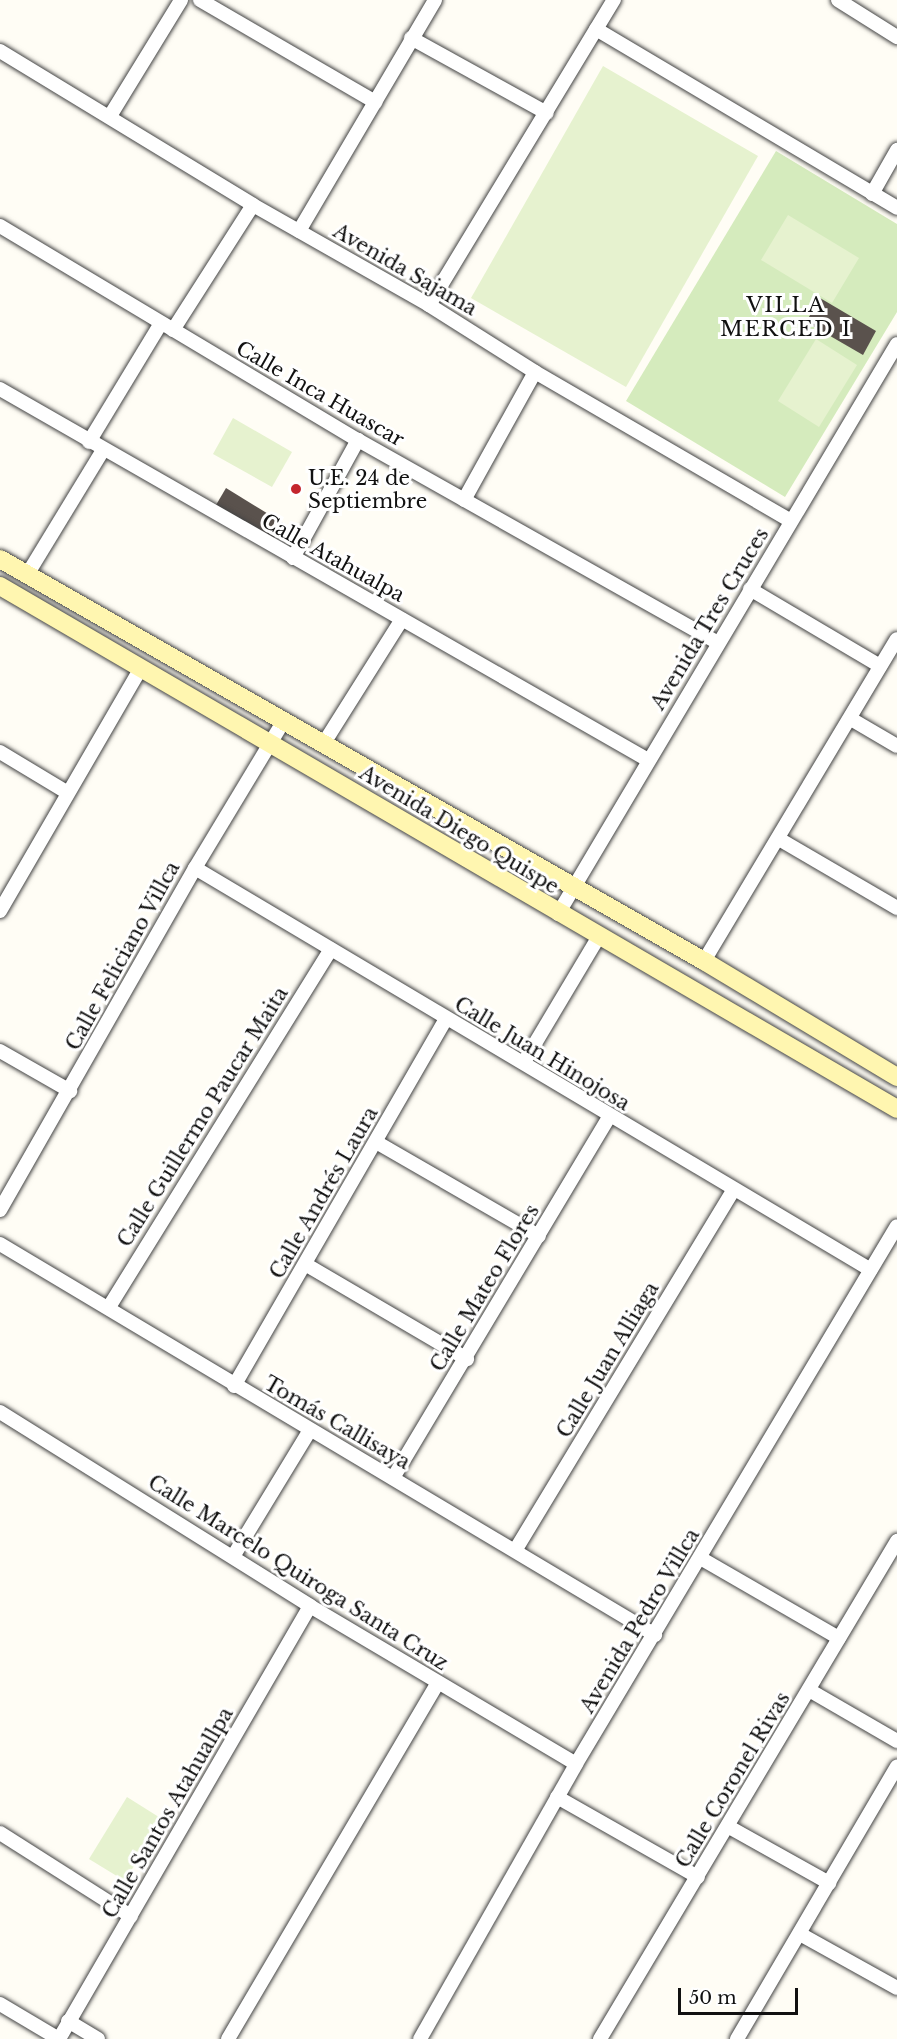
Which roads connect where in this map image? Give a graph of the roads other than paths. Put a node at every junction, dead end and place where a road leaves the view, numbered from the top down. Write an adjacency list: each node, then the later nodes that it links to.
1 (181, 0): 12 (street)
2 (200, 0): 10 (street)
3 (435, 0): 8 (street)
4 (614, 0): 6 (street)
5 (838, 0): 7 (street)
6 (596, 29): 11 (street); 14 (street)
7 (897, 37)
8 (411, 38): 10 (street); 11 (street)
9 (0, 51): 12 (street, Avenida Sajama)
10 (375, 102): 18 (street)
11 (547, 113): 19 (street)
12 (110, 116): 15 (street, Avenida Sajama)
13 (897, 150): 14 (street)
14 (872, 194): 16 (street)
15 (253, 205): 18 (street, Avenida Sajama); 20 (street)
16 (897, 208)
17 (0, 226): 20 (street, Calle Inca Huascar)
18 (299, 231): 19 (street, Avenida Sajama)
19 (429, 305): 22 (street, Avenida Sajama)
20 (167, 327): 24 (street, Calle Inca Huascar); 25 (street)
21 (897, 344): 28 (street, Avenida Tres Cruces)
22 (535, 372): 27 (street); 28 (street, Avenida Sajama)
23 (0, 389): 25 (street, Calle Atahualpa)
24 (358, 440): 27 (street, Calle Inca Huascar); 29 (street)
25 (89, 442): 26 (street, Calle Atahualpa)
26 (103, 450): 29 (street, Calle Atahualpa); 31 (street)
27 (464, 500): 36 (street, Calle Inca Huascar)
28 (791, 521): 33 (street, Avenida Tres Cruces)
29 (292, 558): 34 (street, Calle Atahualpa)
30 (0, 559): 31 (street, Avenida Diego Quispe)
31 (27, 575): 40 (street, Avenida Diego Quispe)
32 (0, 586): 38 (street, Avenida Diego Quispe)
33 (750, 589): 36 (street, Avenida Tres Cruces); 37 (street)
34 (402, 619): 41 (street); 45 (street, Calle Atahualpa)
35 (897, 639): 37 (street)
36 (718, 643): 45 (street, Avenida Tres Cruces)
37 (880, 666): 39 (street)
38 (141, 668): 42 (street, Avenida Diego Quispe); 46 (street)
39 (851, 719): 43 (street); 47 (street)
40 (283, 722): 41 (street, Avenida Diego Quispe); 42 (street, Calle Feliciano Villca)
41 (324, 743): 49 (street, Avenida Diego Quispe)
42 (270, 744): 48 (street, Calle Feliciano Villca); 52 (street, Avenida Diego Quispe)
43 (897, 746)
44 (0, 752): 46 (street)
45 (648, 760): 49 (street, Avenida Tres Cruces)
46 (68, 793): 51 (street)
47 (779, 839): 50 (street); 55 (street)
48 (195, 868): 54 (street, Calle Juan Hinojosa); 60 (street, Calle Feliciano Villca)
49 (574, 886): 52 (street, Avenida Tres Cruces); 55 (street, Avenida Diego Quispe)
50 (897, 908)
51 (0, 911)
52 (558, 915): 53 (street, Avenida Diego Quispe)
53 (599, 936): 58 (street); 61 (street, Avenida Diego Quispe)
54 (331, 949): 56 (street, Calle Juan Hinojosa); 71 (street, Calle Guillermo Paucar Maita)
55 (705, 961): 59 (street, Avenida Diego Quispe)
56 (446, 1019): 58 (street, Calle Juan Hinojosa); 63 (street, Calle Andrés Laura)
57 (0, 1051): 60 (street)
58 (525, 1062): 62 (street, Calle Juan Hinojosa)
59 (897, 1077)
60 (70, 1091): 65 (street, Calle Feliciano Villca)
61 (897, 1109)
62 (609, 1117): 64 (street, Calle Juan Hinojosa); 67 (street, Calle Mateo Flores)
63 (376, 1142): 67 (street); 69 (street, Calle Andrés Laura)
64 (733, 1191): 70 (street, Calle Juan Hinojosa); 78 (street, Calle Juan Alliaga)
65 (0, 1210)
66 (897, 1226): 70 (street, Avenida Pedro Villca)
67 (538, 1236): 72 (street, Calle Mateo Flores)
68 (0, 1244): 71 (street, Tomás Callisaya)
69 (305, 1264): 72 (street); 73 (street, Calle Andrés Laura)
70 (871, 1270): 80 (street, Avenida Pedro Villca)
71 (109, 1307): 73 (street, Tomás Callisaya)
72 (467, 1359): 76 (street, Calle Mateo Flores)
73 (234, 1386): 75 (street, Tomás Callisaya)
74 (0, 1412): 79 (street, Calle Marcelo Quiroga Santa Cruz)
75 (310, 1430): 76 (street, Tomás Callisaya); 79 (street)
76 (393, 1478): 78 (street, Tomás Callisaya)
77 (897, 1540): 83 (street, Calle Coronel Rivas)
78 (516, 1549): 82 (street, Tomás Callisaya)
79 (234, 1555): 81 (street, Calle Marcelo Quiroga Santa Cruz)
80 (702, 1558): 82 (street, Avenida Pedro Villca); 83 (street)
81 (310, 1606): 84 (street, Calle Marcelo Quiroga Santa Cruz); 94 (street, Calle Santos Atahuallpa)
82 (655, 1635): 87 (street, Avenida Pedro Villca)
83 (839, 1638): 85 (street, Calle Coronel Rivas)
84 (438, 1683): 87 (street, Calle Marcelo Quiroga Santa Cruz); 101 (street)
85 (809, 1690): 86 (street); 90 (street, Calle Coronel Rivas)
86 (897, 1741)
87 (576, 1764): 89 (street, Avenida Pedro Villca)
88 (897, 1766): 93 (street)
89 (557, 1797): 92 (street); 102 (street, Avenida Pedro Villca)
90 (729, 1827): 92 (street, Calle Coronel Rivas); 93 (street)
91 (0, 1833): 94 (street)
92 (698, 1877): 103 (street, Calle Coronel Rivas)
93 (829, 1883): 95 (street)
94 (131, 1916): 98 (street, Calle Santos Atahuallpa)
95 (800, 1934): 96 (street); 104 (street)
96 (897, 1988)
97 (0, 2004): 99 (street)
98 (68, 2021): 99 (street, Calle Santos Atahuallpa); 100 (street)
99 (59, 2039)
100 (98, 2039)
101 (228, 2039)
102 (420, 2039)
103 (600, 2039)
104 (737, 2039)

